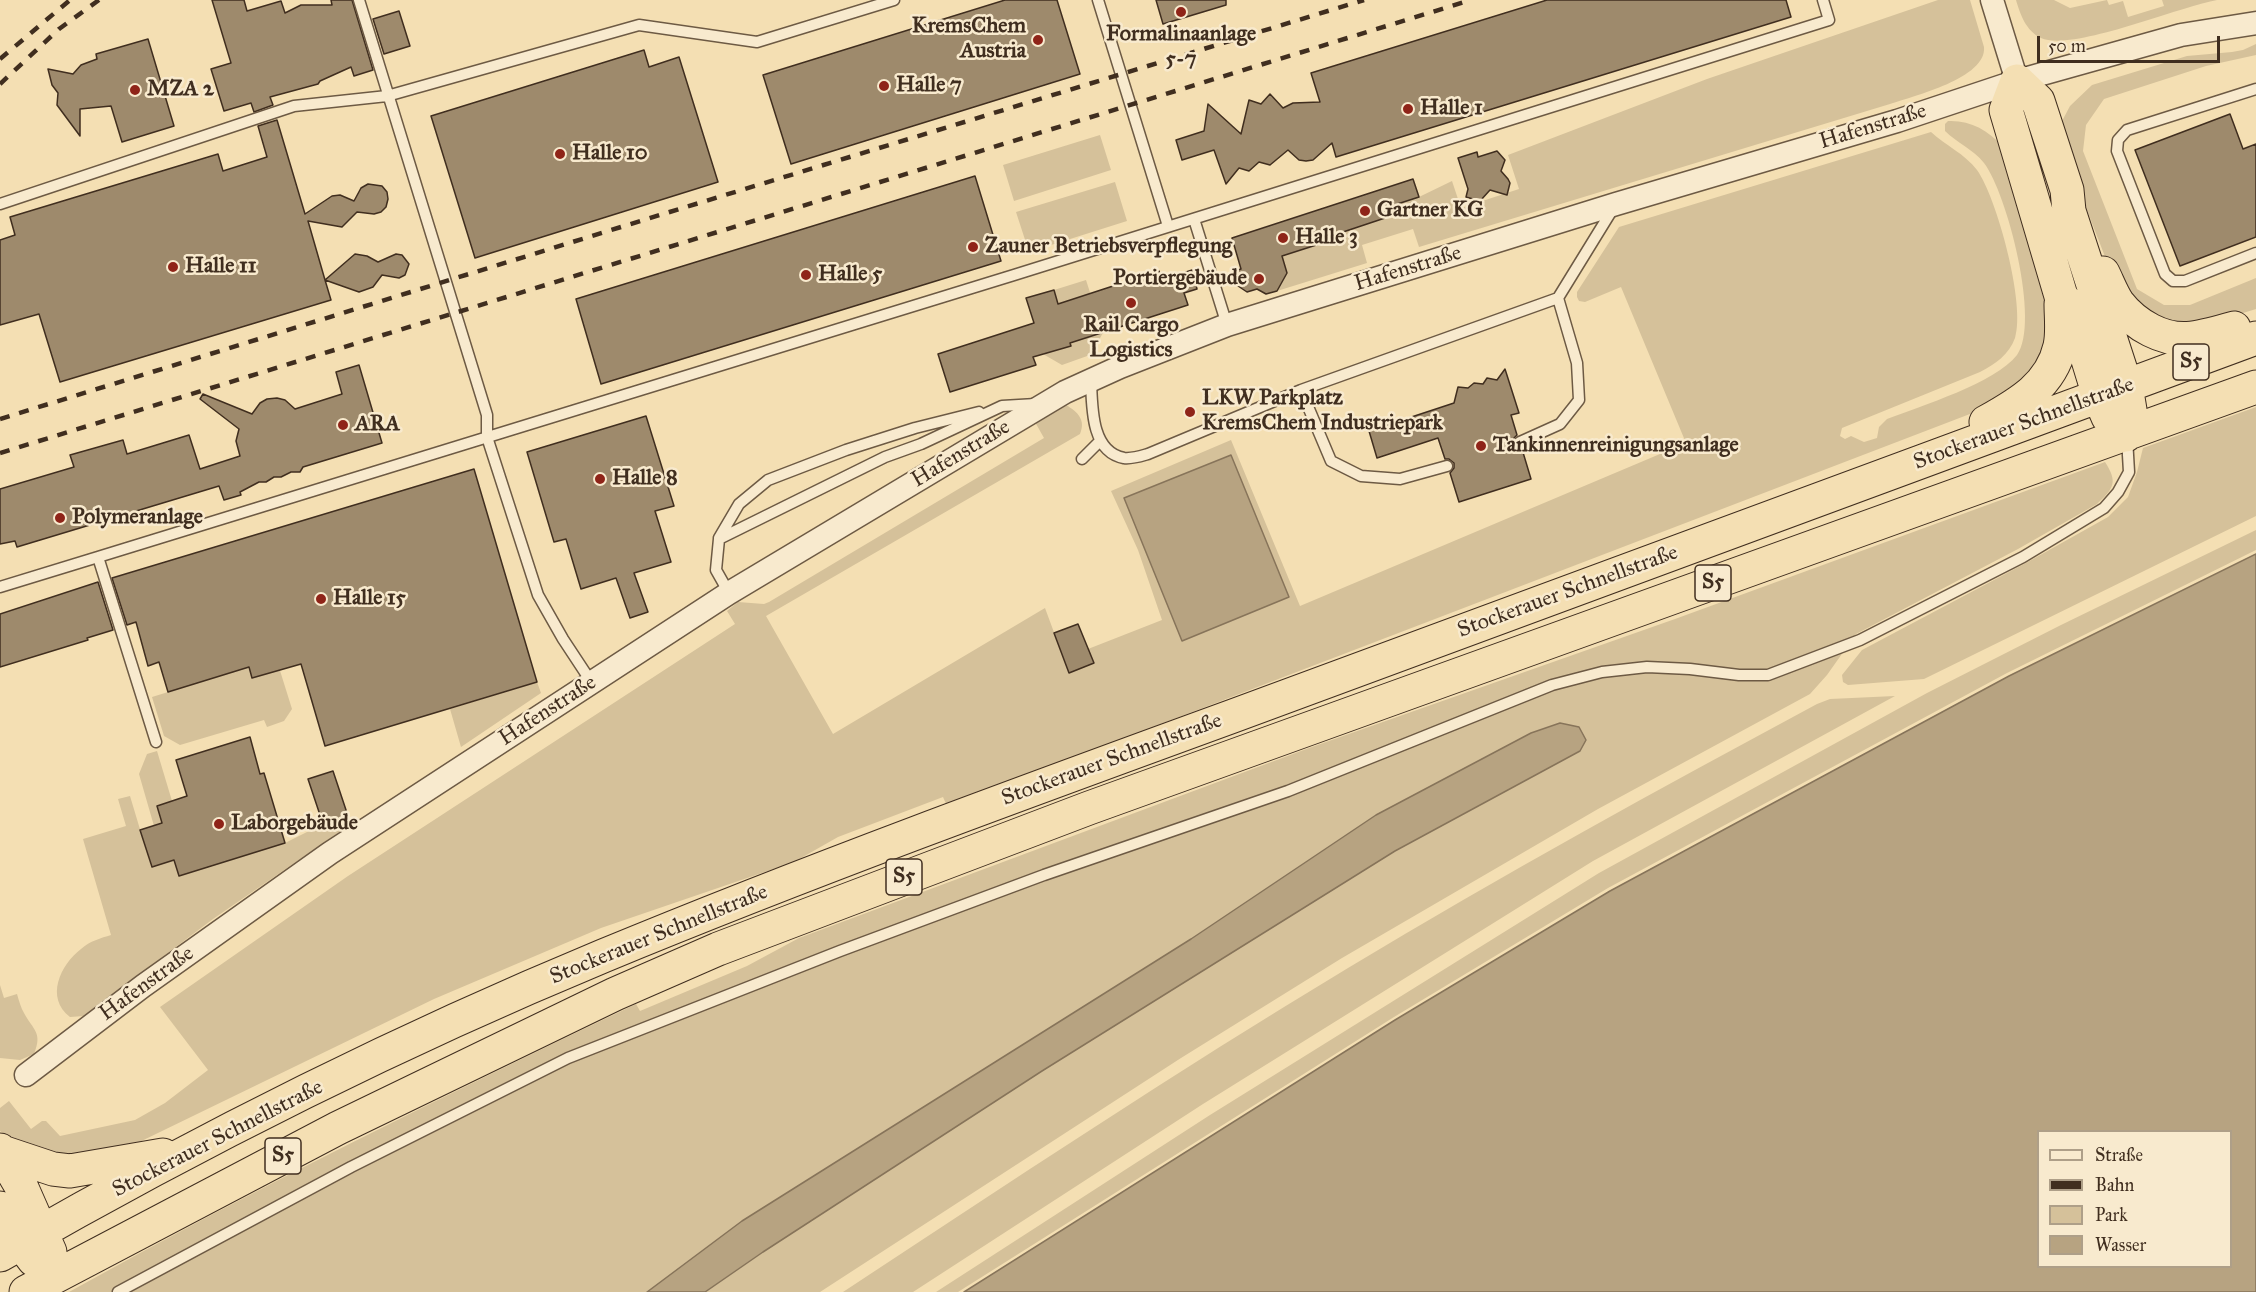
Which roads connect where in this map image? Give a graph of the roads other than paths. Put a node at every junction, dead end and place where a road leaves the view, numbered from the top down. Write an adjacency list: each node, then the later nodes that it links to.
1 (359, 0): 9 (lane)
2 (894, 0): 9 (lane)
3 (1098, 0): 14 (lane)
4 (1823, 0): 13 (lane)
5 (1992, 0): 7 (street)
6 (2256, 23): 7 (street, Hafenstraße)
7 (2017, 81): 10 (highway); 12 (street, Hafenstraße); 16 (highway)
8 (2256, 89): 15 (lane)
9 (387, 96): 11 (lane); 28 (lane)
10 (2067, 190): 18 (highway); 24 (highway)
11 (0, 204)
12 (1616, 204): 17 (lane); 19 (street, Hafenstraße)
13 (1194, 219): 14 (lane); 19 (lane)
14 (1168, 226): 28 (lane)
15 (2256, 253)
16 (2061, 296): 24 (highway); 33 (highway)
17 (1558, 298): 23 (lane); 30 (lane)
18 (2256, 323)
19 (1227, 325): 21 (street, Hafenstraße)
20 (2256, 338): 24 (highway, Stockerauer Schnellstraße / S5)
21 (1091, 380): 25 (street, Hafenstraße); 29 (lane)
22 (2256, 387): 27 (highway, Stockerauer Schnellstraße / S5)
23 (1301, 390): 29 (lane); 32 (lane)
24 (2113, 391): 27 (highway); 33 (highway, Stockerauer Schnellstraße / S5)
25 (1045, 404): 26 (lane); 37 (street, Hafenstraße)
26 (1002, 406): 34 (lane); 34 (lane)
27 (2126, 435): 45 (highway, Stockerauer Schnellstraße / S5); 46 (lane)
28 (488, 437): 35 (lane); 38 (lane)
29 (1100, 441): 31 (lane)
30 (1520, 442)
31 (1082, 459)
32 (1447, 466)
33 (1899, 470): 41 (highway, Stockerauer Schnellstraße / S5)
34 (719, 539): 37 (lane)
35 (98, 557): 36 (lane); 39 (lane)
36 (0, 587)
37 (729, 593): 38 (street, Hafenstraße)
38 (592, 683): 40 (street, Hafenstraße)
39 (156, 742)
40 (26, 1075)
41 (194, 1149): 42 (highway); 44 (highway, Stockerauer Schnellstraße / S5)
42 (1, 1151): 44 (highway)
43 (0, 1208): 44 (highway)
44 (21, 1243): 45 (highway)
45 (40, 1284)
46 (118, 1292)

